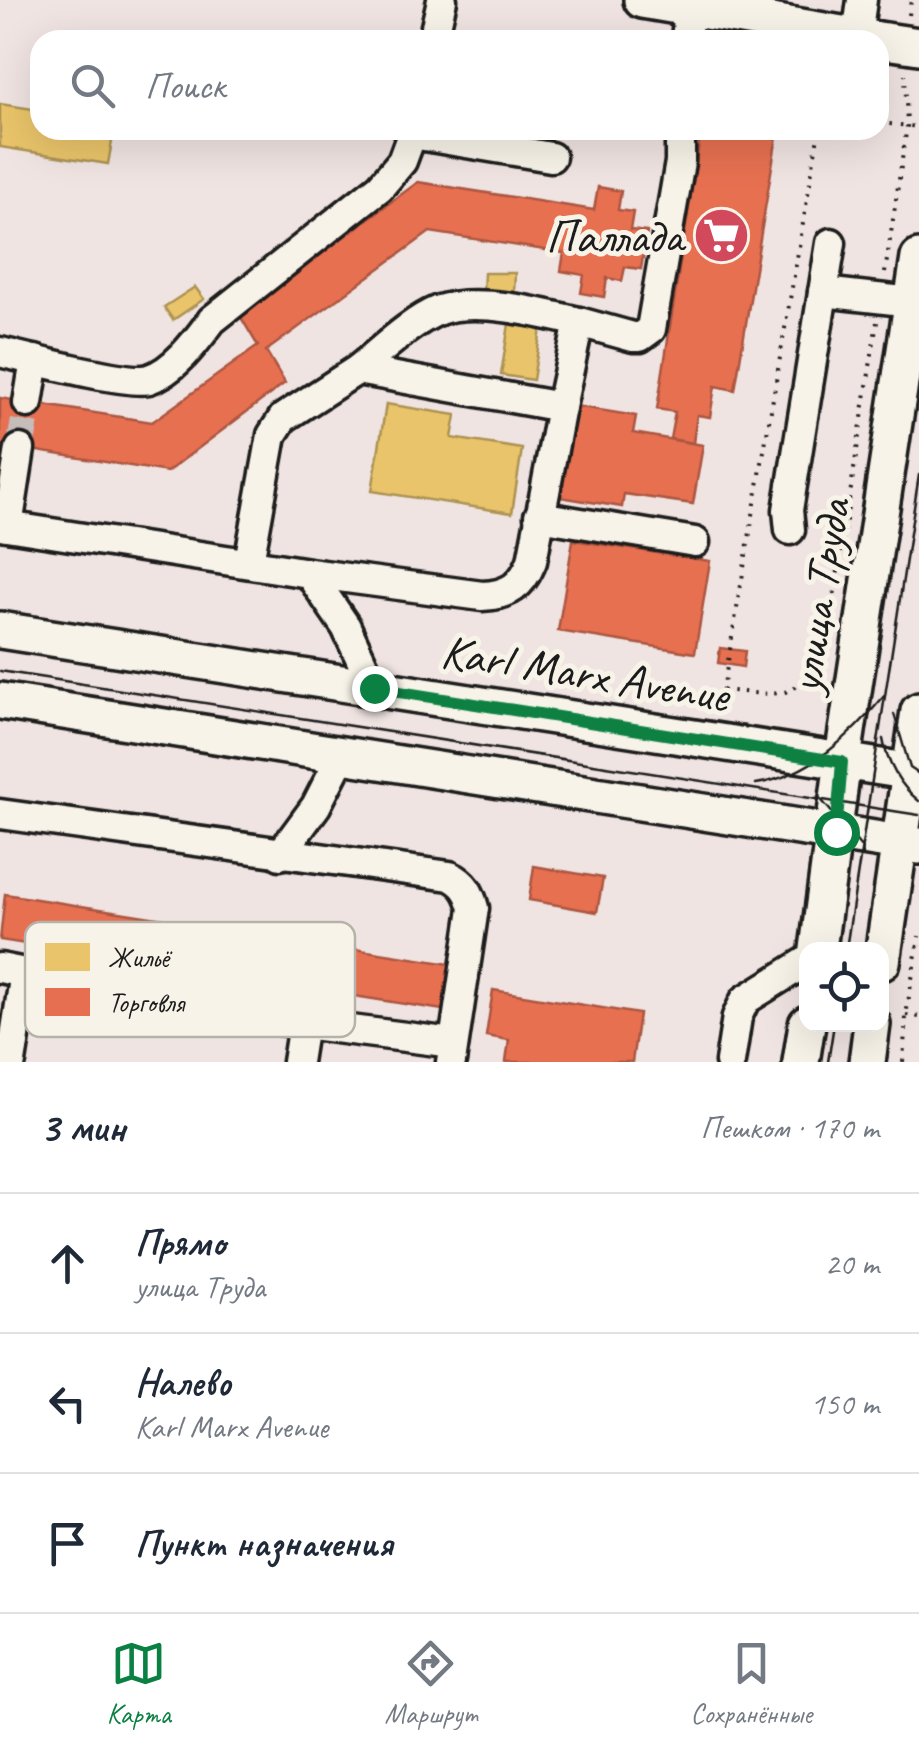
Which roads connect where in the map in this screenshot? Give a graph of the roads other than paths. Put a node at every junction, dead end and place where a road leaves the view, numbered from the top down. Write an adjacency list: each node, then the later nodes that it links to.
1 (442, 0): 5 (street)
2 (642, 0): 4 (main road)
3 (862, 0): 7 (street)
4 (688, 24): 6 (main road)
5 (435, 30)
6 (754, 30)
7 (880, 30)
8 (410, 140): 18 (street)
9 (457, 140): 11 (street)
10 (680, 140): 16 (street)
11 (551, 157)
12 (831, 243): 14 (street)
13 (919, 258): 15 (main road, улица Труда)
14 (823, 292): 15 (street); 25 (street)
15 (896, 301): 34 (main road, улица Труда)
16 (579, 322): 19 (street); 21 (street)
17 (0, 352): 18 (street)
18 (35, 360): 20 (street)
19 (357, 370): 21 (street); 27 (street)
20 (28, 403)
21 (560, 407): 23 (street)
22 (20, 448): 24 (street)
23 (539, 516): 26 (street); 28 (street)
24 (4, 526): 27 (street)
25 (790, 530)
26 (694, 542)
27 (249, 562): 28 (street)
28 (309, 573): 30 (street)
29 (0, 630): 30 (main road, Karl Marx Avenue)
30 (374, 688): 34 (main road, Karl Marx Avenue)
31 (0, 701): 33 (main road)
32 (919, 711): 35 (main road)
33 (342, 755): 37 (main road); 39 (street)
34 (842, 762): 35 (main road, Karl Marx Avenue); 37 (main road, улица Труда)
35 (915, 772): 38 (main road)
36 (0, 814): 39 (street)
37 (834, 832): 38 (main road); 40 (main road, улица Труда)
38 (909, 844): 41 (main road)
39 (280, 855): 48 (street)
40 (819, 942)
41 (887, 942)
42 (799, 966): 51 (street)
43 (12, 970): 49 (street)
44 (806, 1032): 52 (main road)
45 (871, 1032): 53 (main road)
46 (355, 1034): 48 (street)
47 (300, 1037): 50 (street)
48 (452, 1053)
49 (11, 1062)
50 (296, 1062)
51 (730, 1062)
52 (801, 1062)
53 (867, 1062)

